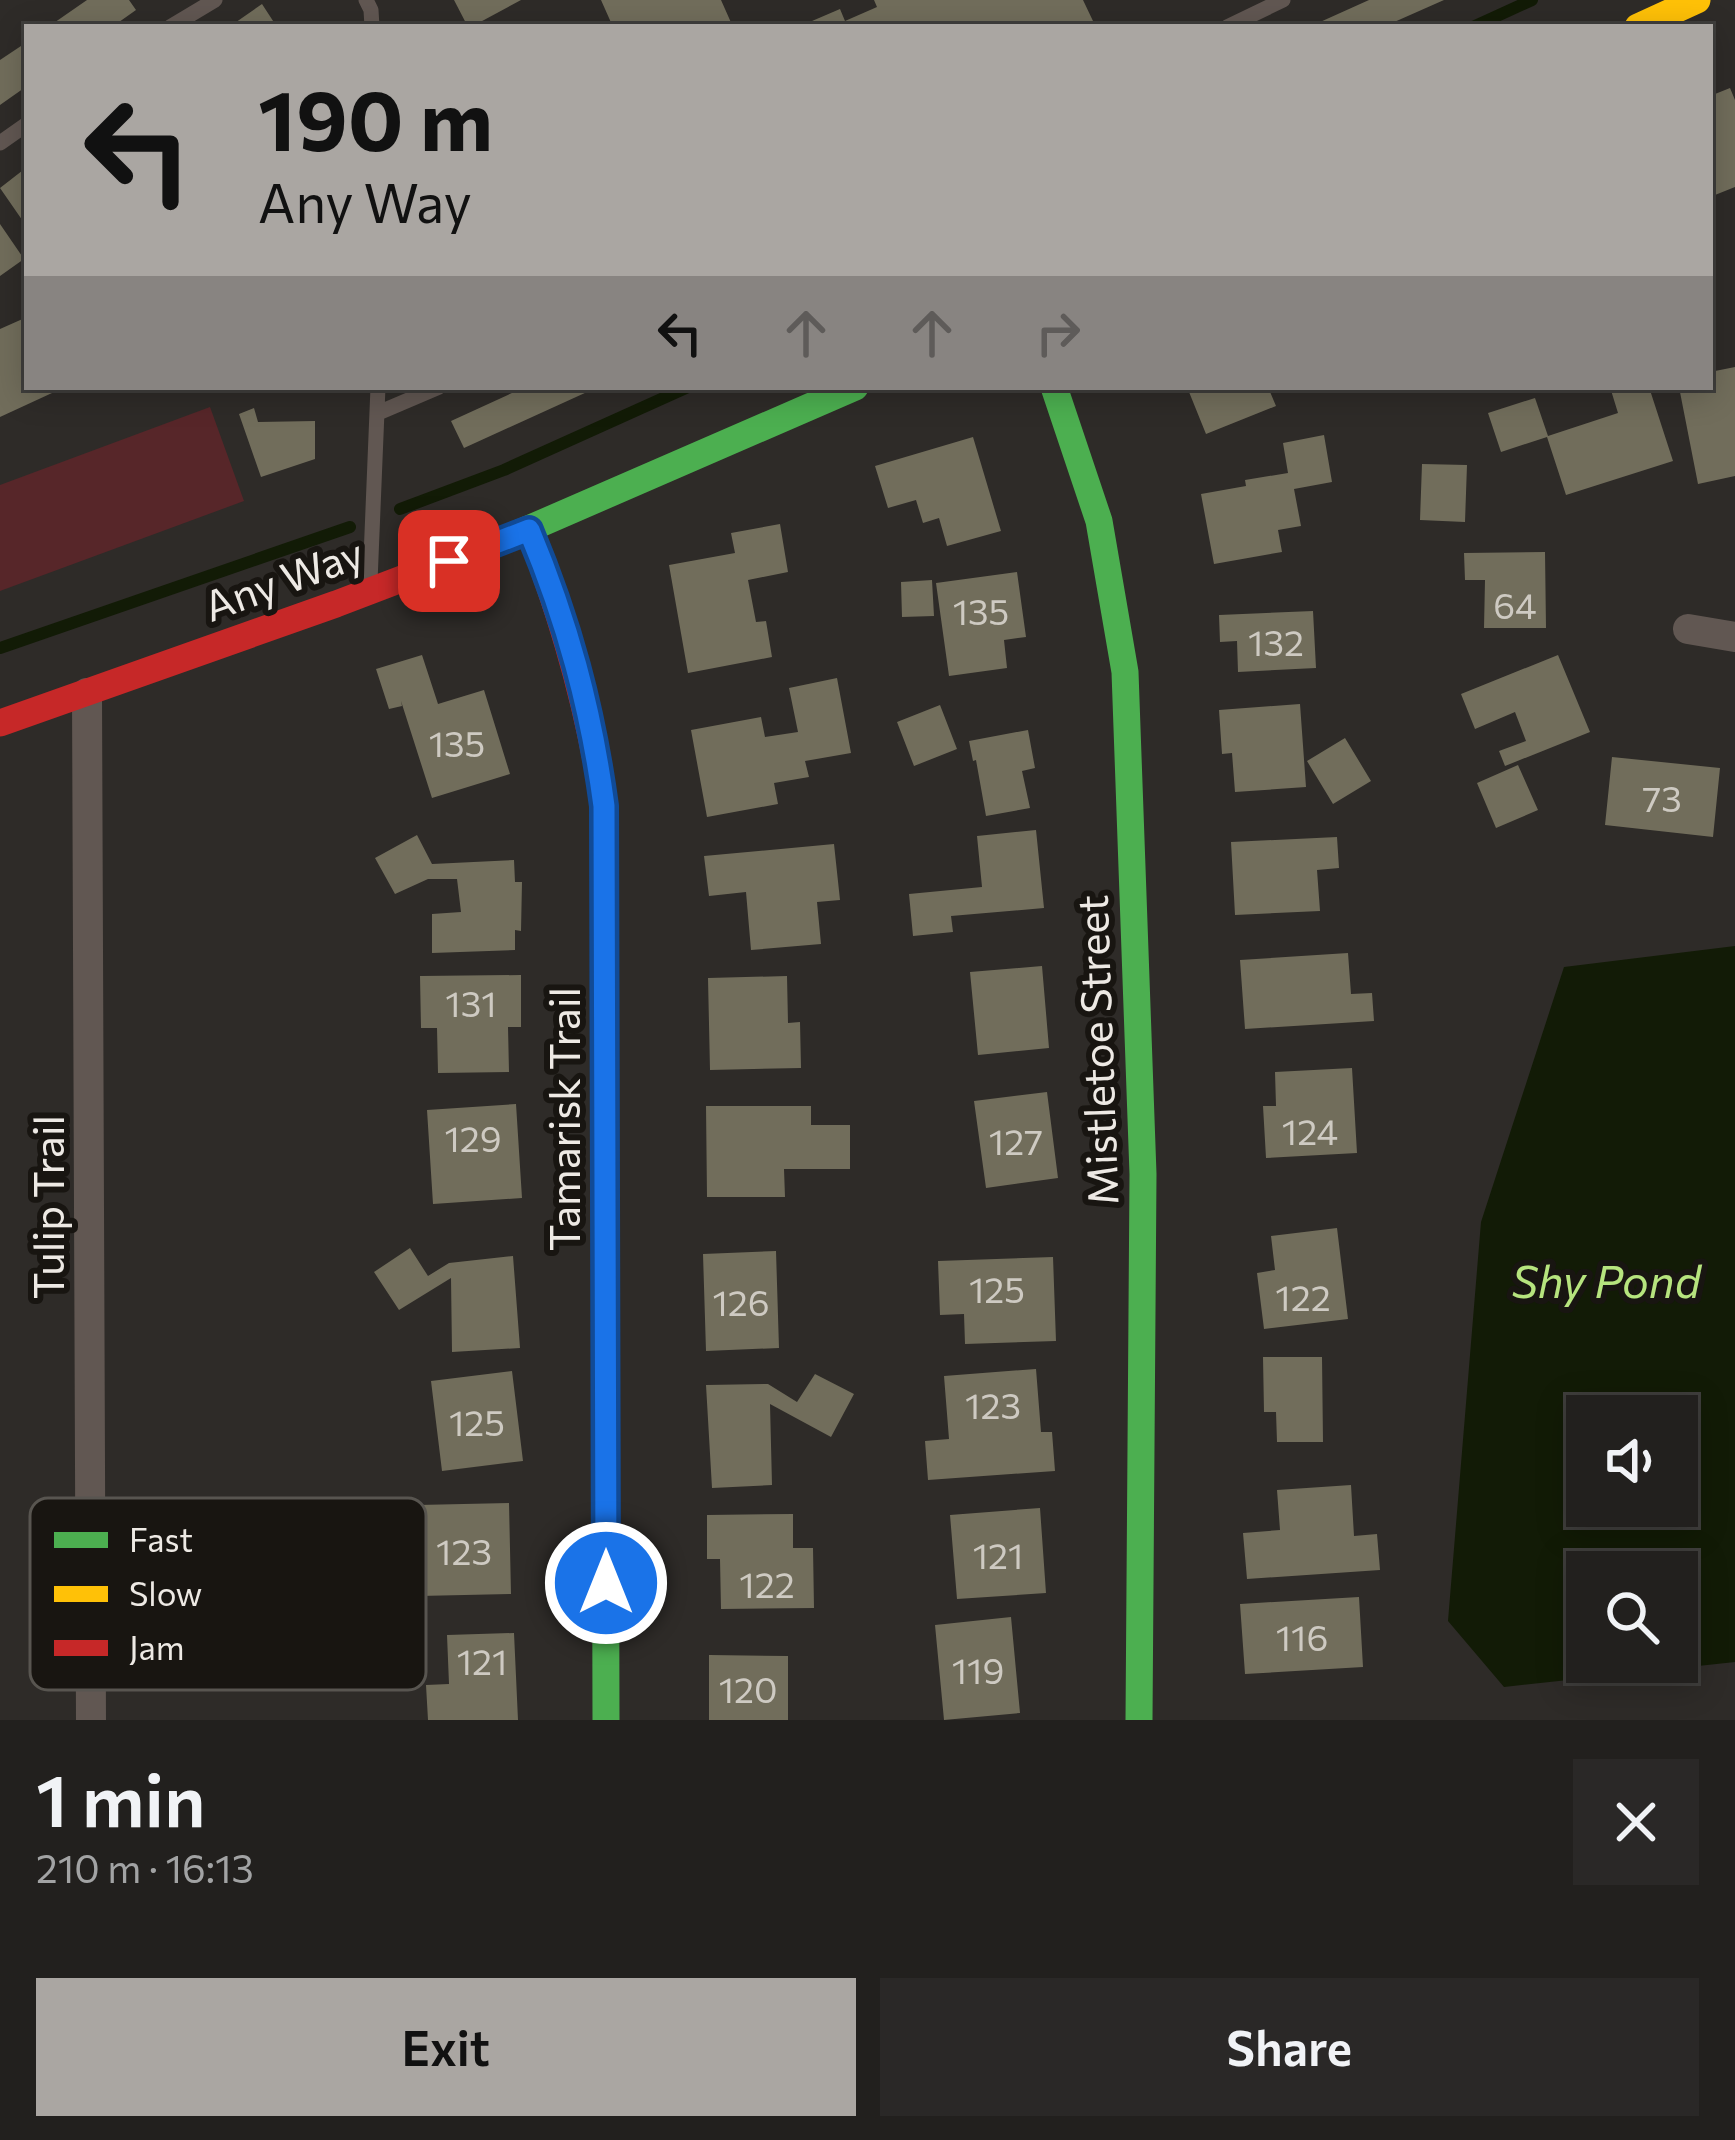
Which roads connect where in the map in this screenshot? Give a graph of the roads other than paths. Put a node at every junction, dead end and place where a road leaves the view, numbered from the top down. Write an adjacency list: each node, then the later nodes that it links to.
1 (215, 0): 4 (lane)
2 (1283, 0): 5 (lane)
3 (1696, 0): 6 (street)
4 (175, 24)
5 (1233, 24)
6 (1645, 24)
7 (378, 390): 11 (lane)
8 (432, 390): 11 (lane)
9 (848, 390): 12 (street, Any Way)
10 (1055, 390): 22 (street, Mistletoe Street)
11 (378, 413): 13 (lane)
12 (529, 530): 13 (street, Any Way); 21 (street, Tamarisk Trail)
13 (370, 591): 16 (street, Any Way)
14 (1688, 629): 15 (street)
15 (1735, 638)
16 (88, 693): 17 (street, Any Way); 18 (street, Tulip Trail)
17 (0, 723)
18 (90, 1498)
19 (91, 1690): 20 (street, Tulip Trail)
20 (91, 1720)
21 (606, 1720)
22 (1139, 1720)

